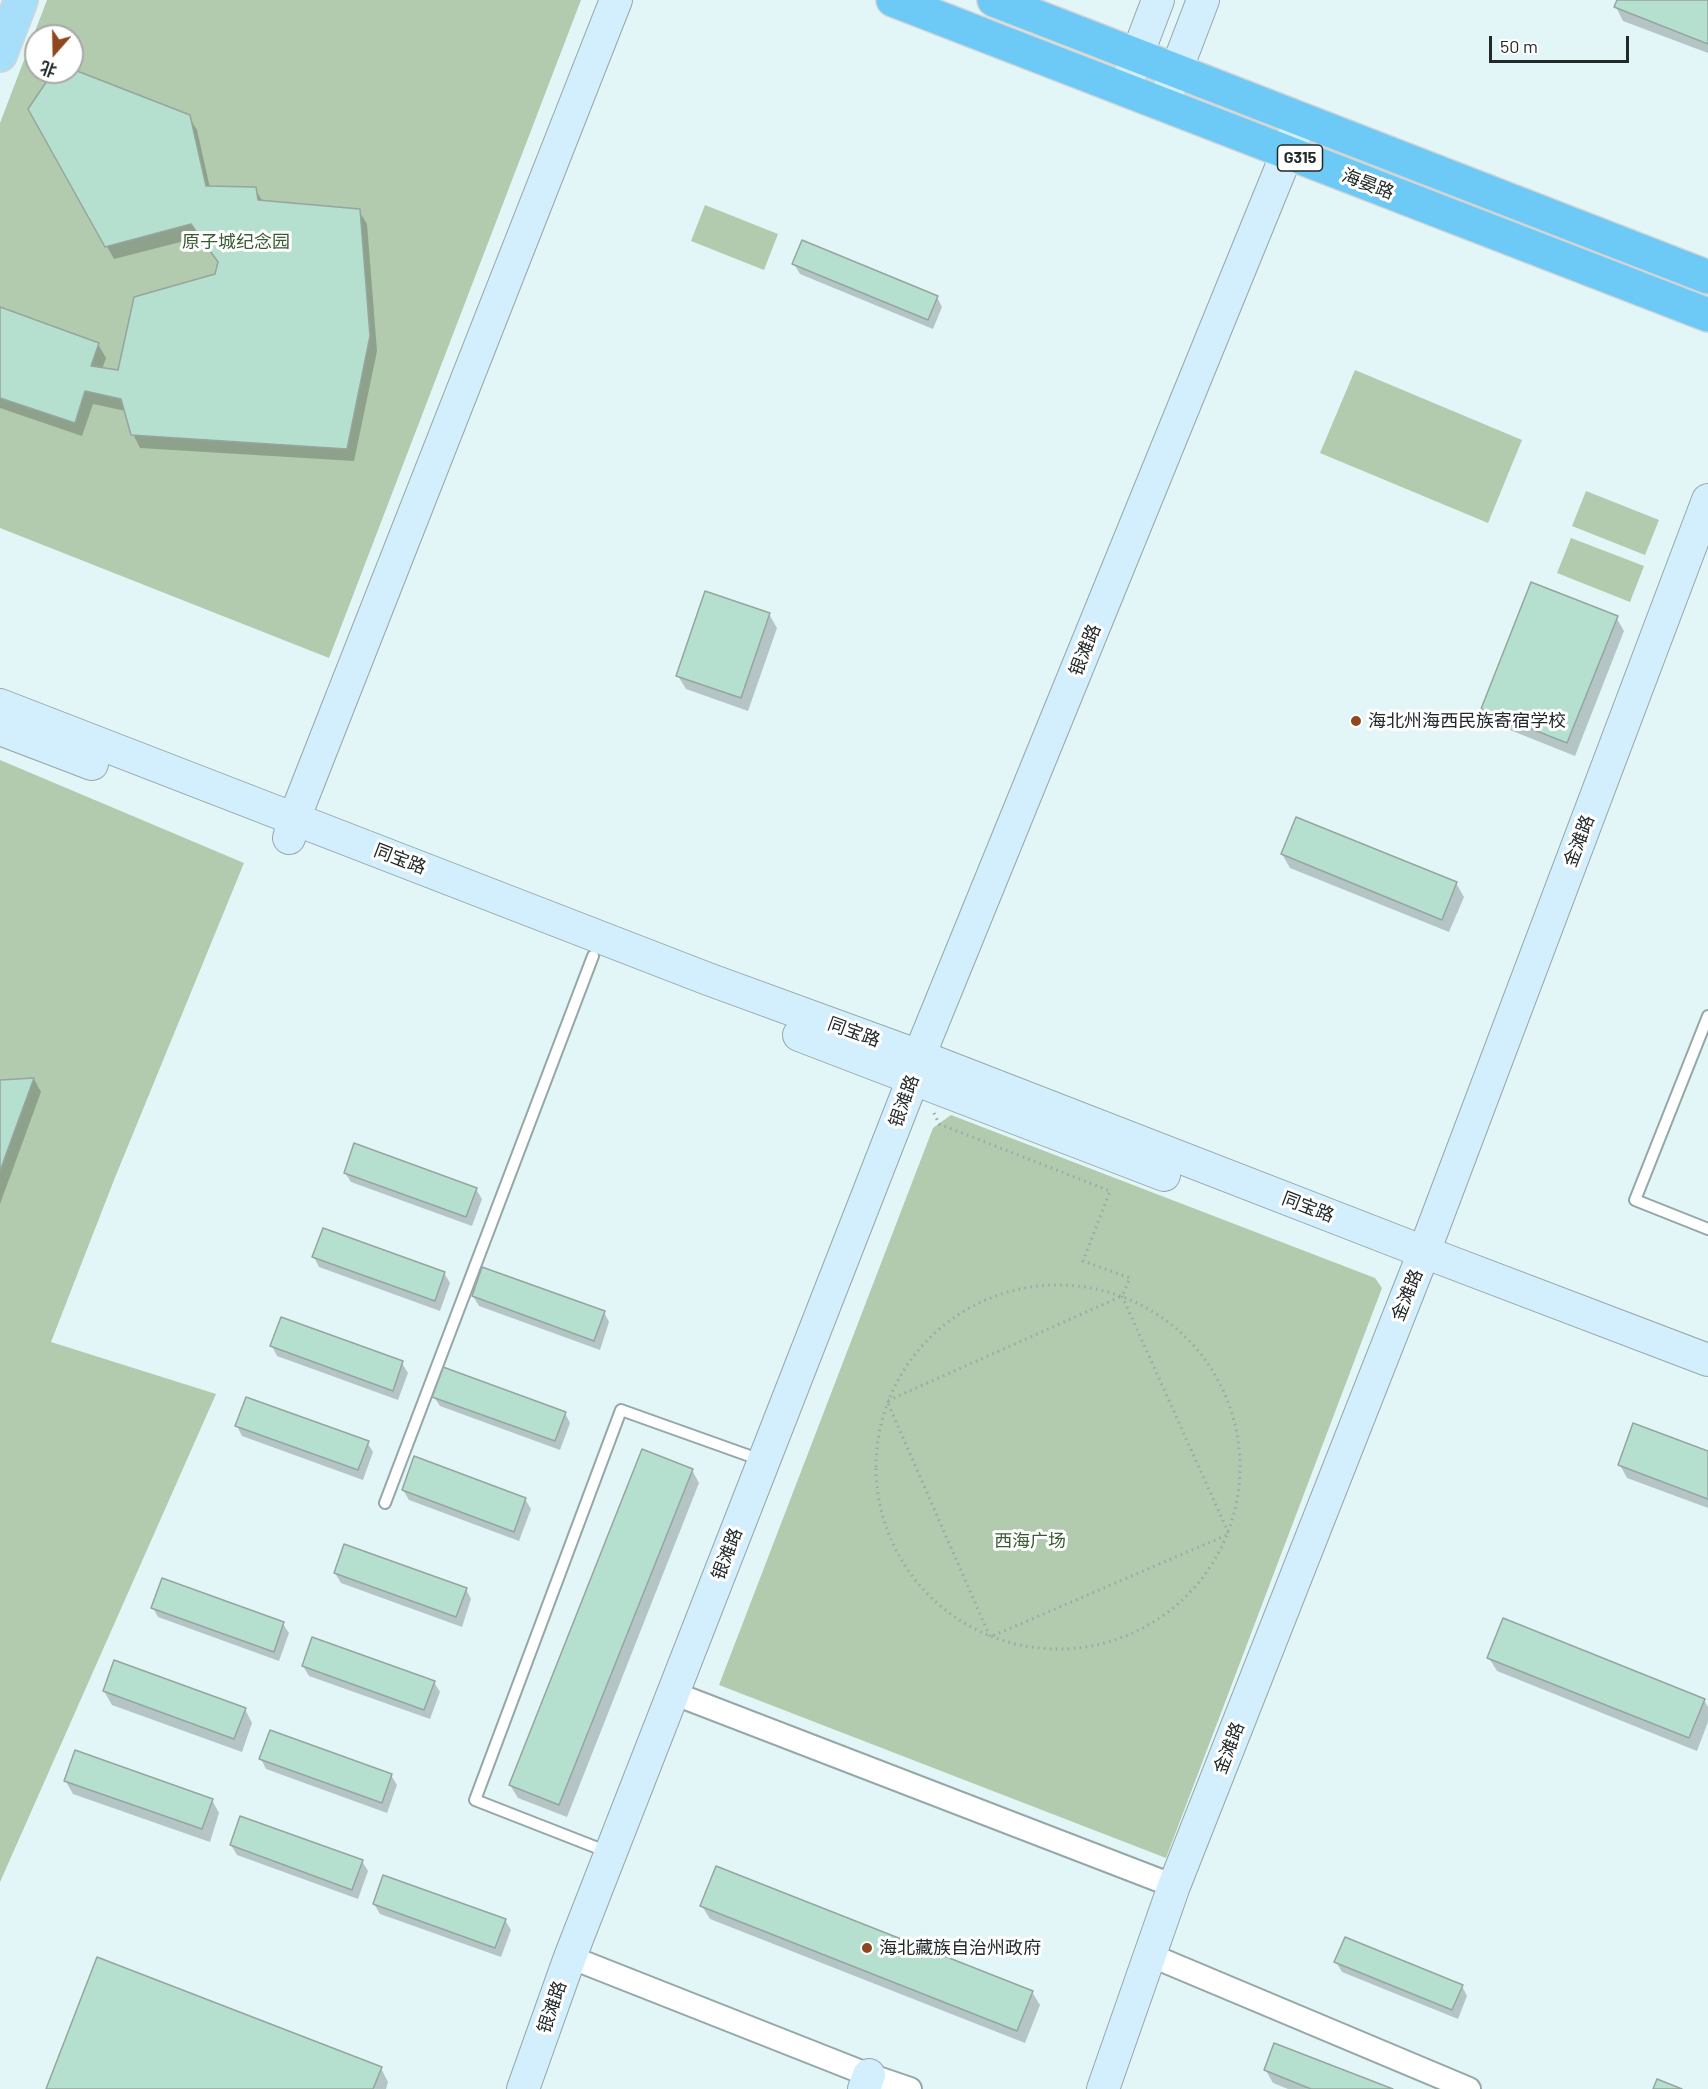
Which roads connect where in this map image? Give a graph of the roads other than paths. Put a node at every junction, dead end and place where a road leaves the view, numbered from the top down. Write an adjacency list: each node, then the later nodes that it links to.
1 (21, 0): 7 (main road)
2 (616, 0): 19 (street)
3 (893, 0): 10 (highway, 海晏路 / G315)
4 (994, 0): 8 (highway, 海晏路 / G315)
5 (1158, 0): 8 (street)
6 (1203, 0): 9 (street)
7 (0, 55)
8 (1137, 56): 9 (highway, 海晏路 / G315); 10 (street)
9 (1176, 70): 11 (street); 12 (highway, 海晏路 / G315)
10 (1124, 90): 11 (highway, 海晏路 / G315)
11 (1163, 105): 13 (highway, 海晏路 / G315)
12 (1301, 119): 13 (street, 银滩路); 14 (highway, 海晏路 / G315)
13 (1287, 153): 15 (highway, 海晏路 / G315); 22 (street, 银滩路)
14 (1708, 277)
15 (1708, 315)
16 (1708, 501): 24 (street, 金滩路)
17 (0, 705): 19 (street, 同宝路)
18 (0, 729): 19 (street, 同宝路)
19 (292, 829): 20 (street, 同宝路); 22 (street, 同宝路)
20 (592, 956): 22 (street, 同宝路); 28 (lane)
21 (1708, 1017): 23 (lane)
22 (916, 1067): 24 (street, 同宝路); 27 (street, 银滩路)
23 (1708, 1229)
24 (1420, 1262): 25 (street, 同宝路); 26 (street, 同宝路); 31 (street, 金滩路)
25 (1708, 1360)
26 (1708, 1384)
27 (764, 1461): 29 (street, 银滩路); 30 (lane)
28 (385, 1503)
29 (673, 1693): 30 (street, 银滩路); 31 (street)
30 (610, 1853): 33 (street, 银滩路)
31 (1174, 1886): 32 (street, 金滩路)
32 (1150, 1955): 37 (street, 金滩路); 38 (street)
33 (570, 1957): 34 (street); 35 (street, 银滩路)
34 (867, 2082): 36 (street)
35 (523, 2089)
36 (910, 2089)
37 (1103, 2089)
38 (1469, 2089)

